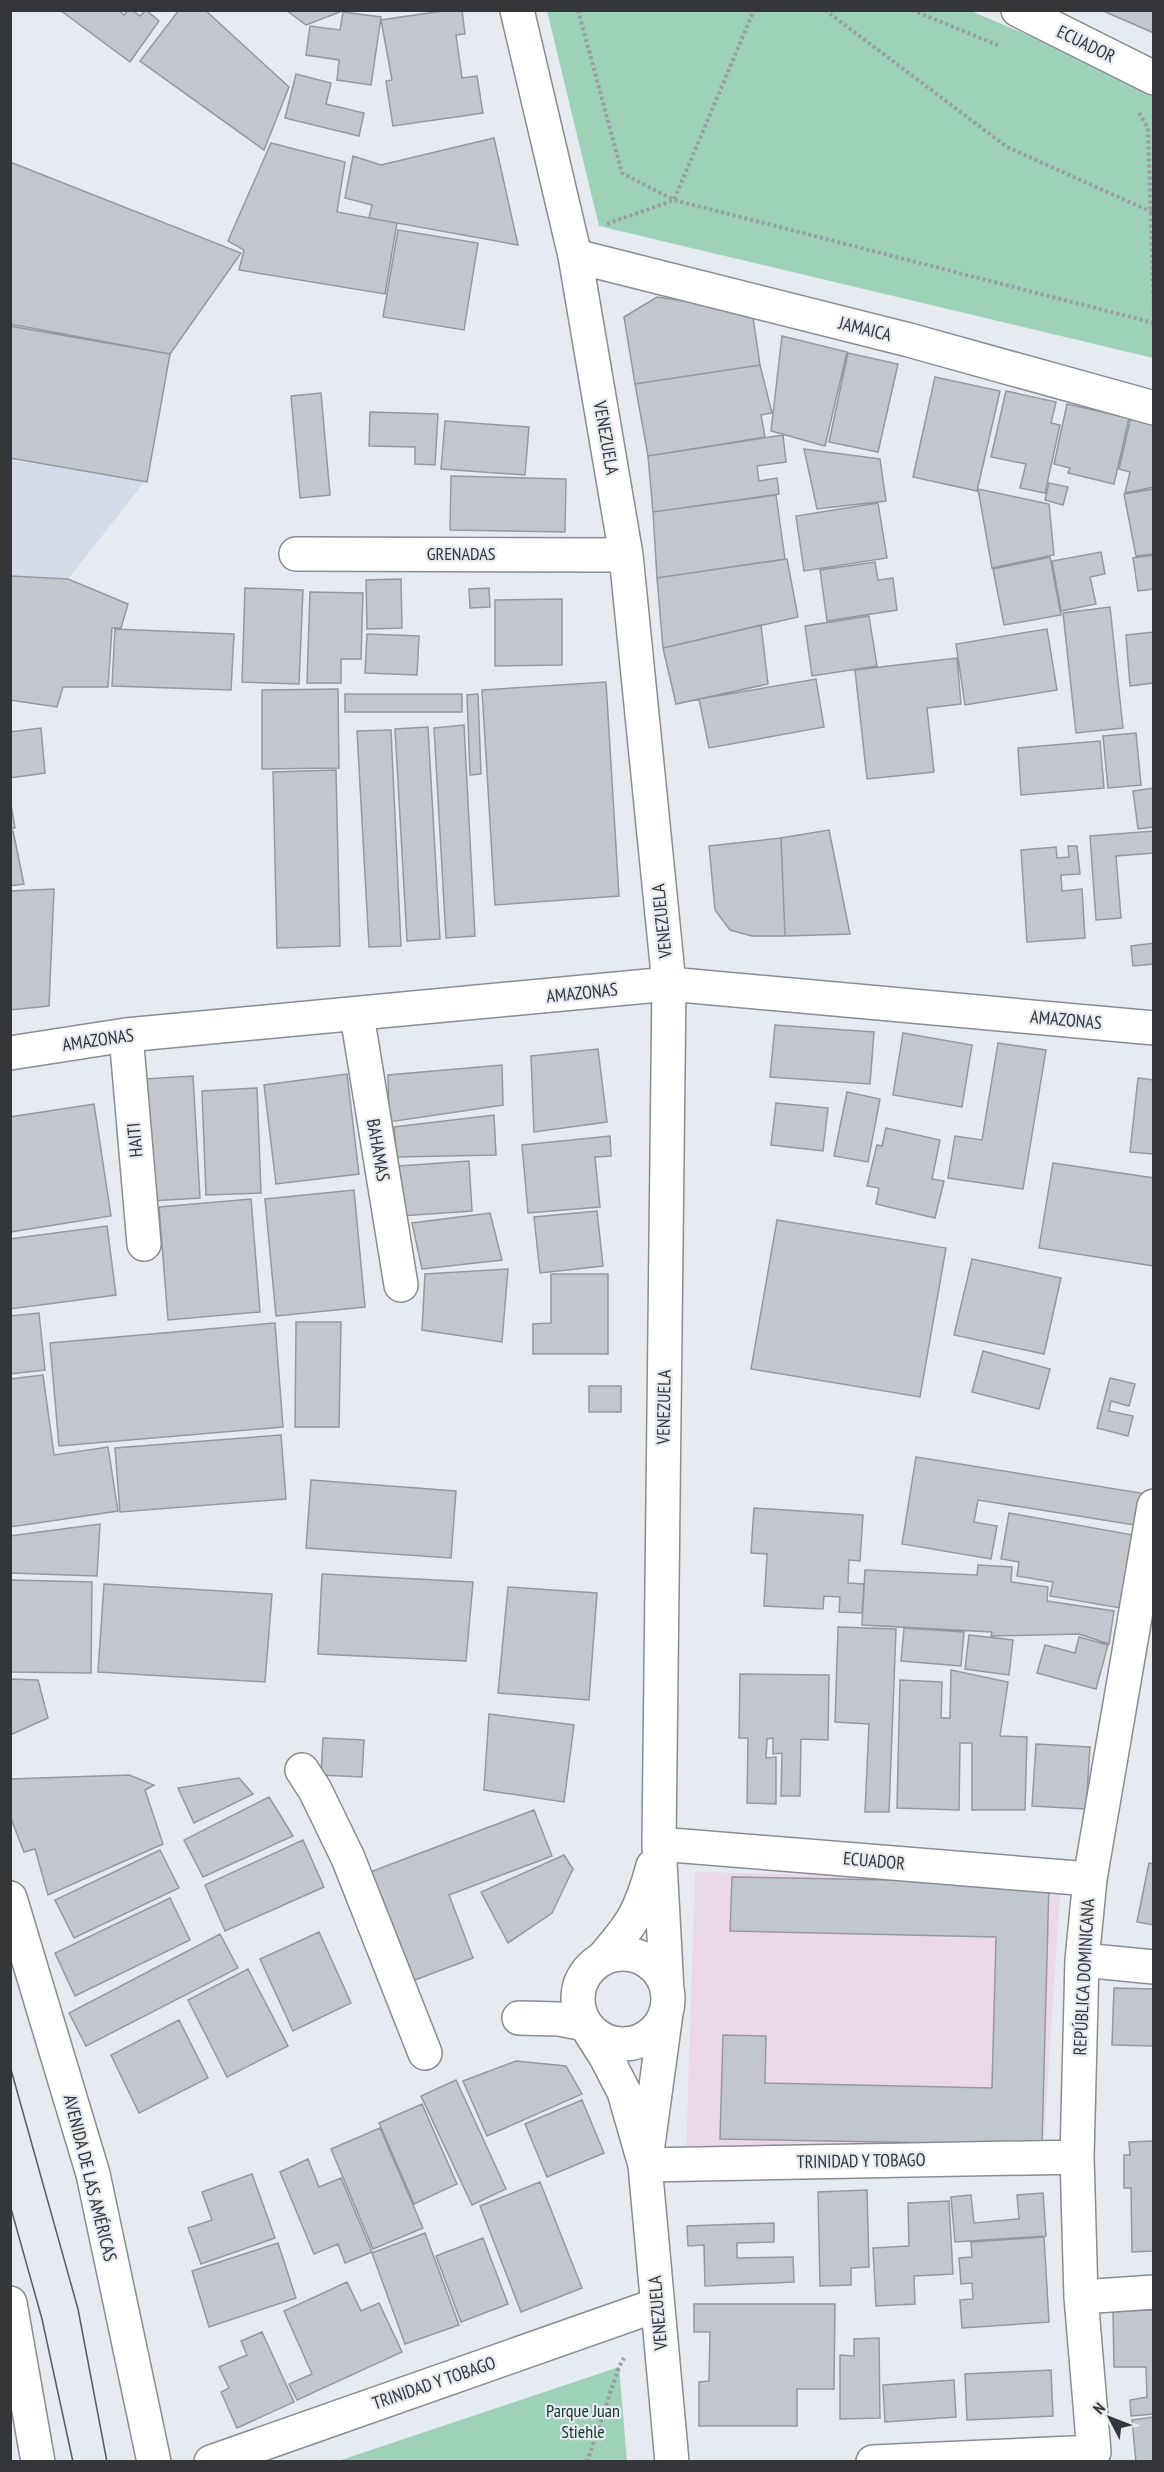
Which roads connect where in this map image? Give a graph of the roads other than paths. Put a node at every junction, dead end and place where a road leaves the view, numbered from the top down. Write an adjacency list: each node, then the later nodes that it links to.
1 (517, 10): 4 (street, VENEZUELA)
2 (1018, 10): 3 (street, ECUADOR)
3 (1154, 78)
4 (575, 256): 5 (street, JAMAICA); 7 (street, VENEZUELA)
5 (1154, 408)
6 (296, 554): 7 (street, GRENADAS)
7 (626, 555): 8 (street, VENEZUELA)
8 (669, 984): 9 (street, AMAZONAS); 10 (street, AMAZONAS); 17 (street, VENEZUELA)
9 (357, 1015): 11 (street, AMAZONAS); 14 (street, BAHAMAS)
10 (1154, 1028)
11 (126, 1035): 12 (street, AMAZONAS); 13 (street, HAITI)
12 (10, 1053)
13 (144, 1244)
14 (401, 1285)
15 (1154, 1506): 18 (street, REPÚBLICA DOMINICANA)
16 (302, 1770): 25 (street)
17 (659, 1844): 18 (street, ECUADOR); 21 (street, VENEZUELA); 23 (street, VENEZUELA)
18 (1090, 1879): 20 (street, REPÚBLICA DOMINICANA)
19 (10, 1898): 33 (street, AVENIDA DE LAS AMÉRICAS)
20 (1082, 1960): 22 (street); 26 (street, REPÚBLICA DOMINICANA)
21 (595, 1964): 23 (street); 24 (street); 24 (street)
22 (1154, 1967)
23 (666, 2002): 24 (street); 27 (street, VENEZUELA)
24 (585, 2024): 27 (street, VENEZUELA)
25 (424, 2053)
26 (1077, 2157): 27 (street, TRINIDAD Y TOBAGO); 29 (street, REPÚBLICA DOMINICANA)
27 (645, 2165): 31 (street, VENEZUELA)
28 (1154, 2292): 29 (street)
29 (1081, 2298): 36 (street, REPÚBLICA DOMINICANA)
30 (10, 2303): 32 (street)
31 (657, 2306): 34 (street, TRINIDAD Y TOBAGO); 35 (street, VENEZUELA)
32 (38, 2462)
33 (154, 2462)
34 (211, 2462)
35 (672, 2462)
36 (873, 2462)

